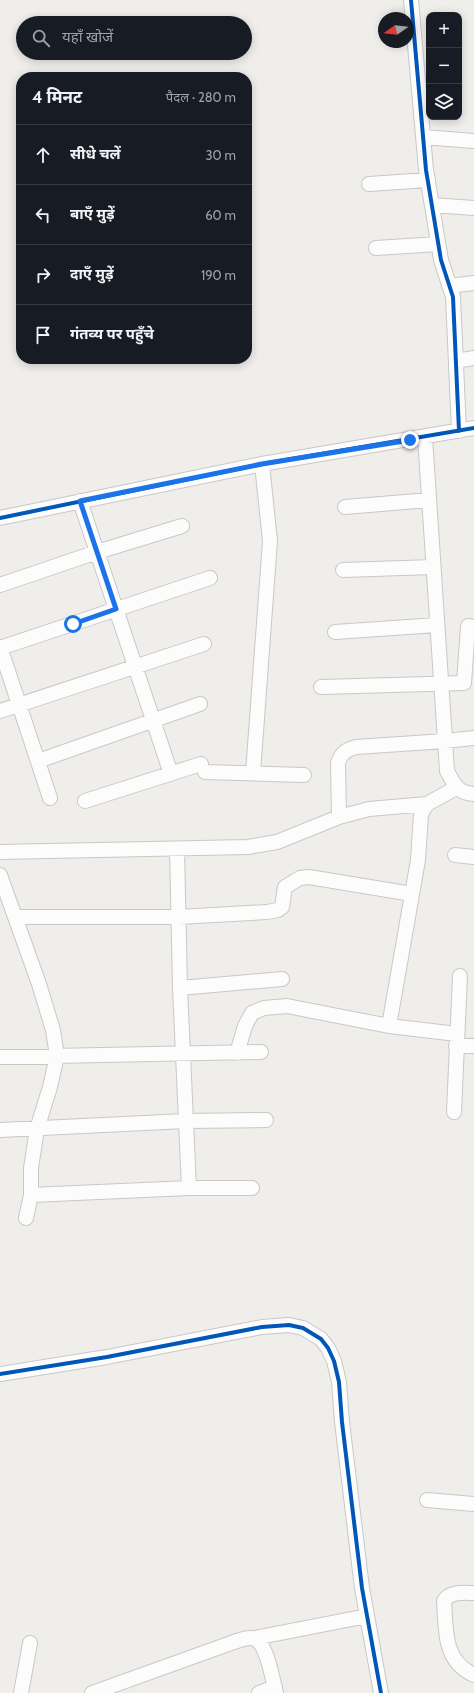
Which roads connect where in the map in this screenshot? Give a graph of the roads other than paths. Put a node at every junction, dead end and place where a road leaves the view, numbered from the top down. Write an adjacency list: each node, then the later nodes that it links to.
1 (411, 0): 2 (street)
2 (423, 137): 3 (street); 4 (street)
3 (474, 141)
4 (428, 180): 5 (street); 6 (street)
5 (369, 184)
6 (432, 204): 7 (street); 8 (street)
7 (474, 208)
8 (438, 244): 9 (street); 11 (street)
9 (376, 248)
10 (474, 283): 11 (street)
11 (449, 286): 13 (street)
12 (474, 358): 13 (street)
13 (456, 360): 15 (street)
14 (474, 428): 15 (street)
15 (459, 431): 16 (street)
16 (425, 437): 17 (street); 18 (street)
17 (262, 464): 19 (street); 44 (street)
18 (429, 500): 20 (street); 24 (street)
19 (80, 501): 21 (street); 23 (street)
20 (345, 507)
21 (0, 518)
22 (182, 526): 23 (street)
23 (97, 552): 27 (street); 28 (street)
24 (433, 567): 25 (street); 29 (street)
25 (343, 570)
26 (210, 578): 28 (street)
27 (0, 585)
28 (116, 609): 33 (street); 34 (street)
29 (437, 625): 31 (street); 35 (street)
30 (474, 627): 35 (street)
31 (335, 632)
32 (204, 644): 34 (street)
33 (0, 648): 38 (street)
34 (135, 667): 38 (street); 40 (street)
35 (441, 684): 36 (street); 42 (street)
36 (321, 687)
37 (200, 704): 40 (street)
38 (19, 706): 39 (street); 43 (street)
39 (0, 712)
40 (153, 721): 43 (street); 45 (street)
41 (474, 738): 42 (street)
42 (445, 742): 47 (street); 52 (street)
43 (38, 761): 49 (street)
44 (253, 773): 45 (street); 46 (street)
45 (171, 774): 50 (street)
46 (304, 775)
47 (456, 788): 48 (street); 51 (street)
48 (474, 794)
49 (50, 798)
50 (85, 802)
51 (427, 804): 52 (street); 58 (street)
52 (339, 817): 53 (street)
53 (177, 849): 54 (street); 60 (street)
54 (0, 852)
55 (455, 855): 56 (street)
56 (474, 857)
57 (0, 875): 59 (street)
58 (412, 894): 60 (street); 64 (street)
59 (15, 917): 60 (street); 70 (street)
60 (178, 917): 63 (street)
61 (460, 976): 65 (street)
62 (282, 980): 63 (street)
63 (180, 988): 69 (street)
64 (389, 1026): 65 (street); 67 (street)
65 (457, 1040): 66 (street); 72 (street)
66 (474, 1046)
67 (237, 1052): 68 (street); 69 (street)
68 (261, 1052)
69 (183, 1053): 70 (street); 74 (street)
70 (57, 1056): 71 (street); 75 (street)
71 (0, 1057)
72 (454, 1112)
73 (266, 1120): 74 (street)
74 (186, 1122): 75 (street); 77 (street)
75 (37, 1129): 76 (street); 79 (street)
76 (0, 1130)
77 (189, 1188): 78 (street); 79 (street)
78 (252, 1188)
79 (31, 1195): 80 (street)
80 (26, 1218)
81 (0, 1374): 85 (street)
82 (427, 1500): 83 (street)
83 (474, 1504)
84 (474, 1593): 88 (street)
85 (367, 1616): 86 (street); 93 (street)
86 (254, 1638): 89 (street); 91 (street)
87 (30, 1643): 90 (street)
88 (474, 1675)
89 (276, 1690): 92 (street)
90 (21, 1693)
91 (92, 1693)
92 (259, 1693)
93 (381, 1693)

